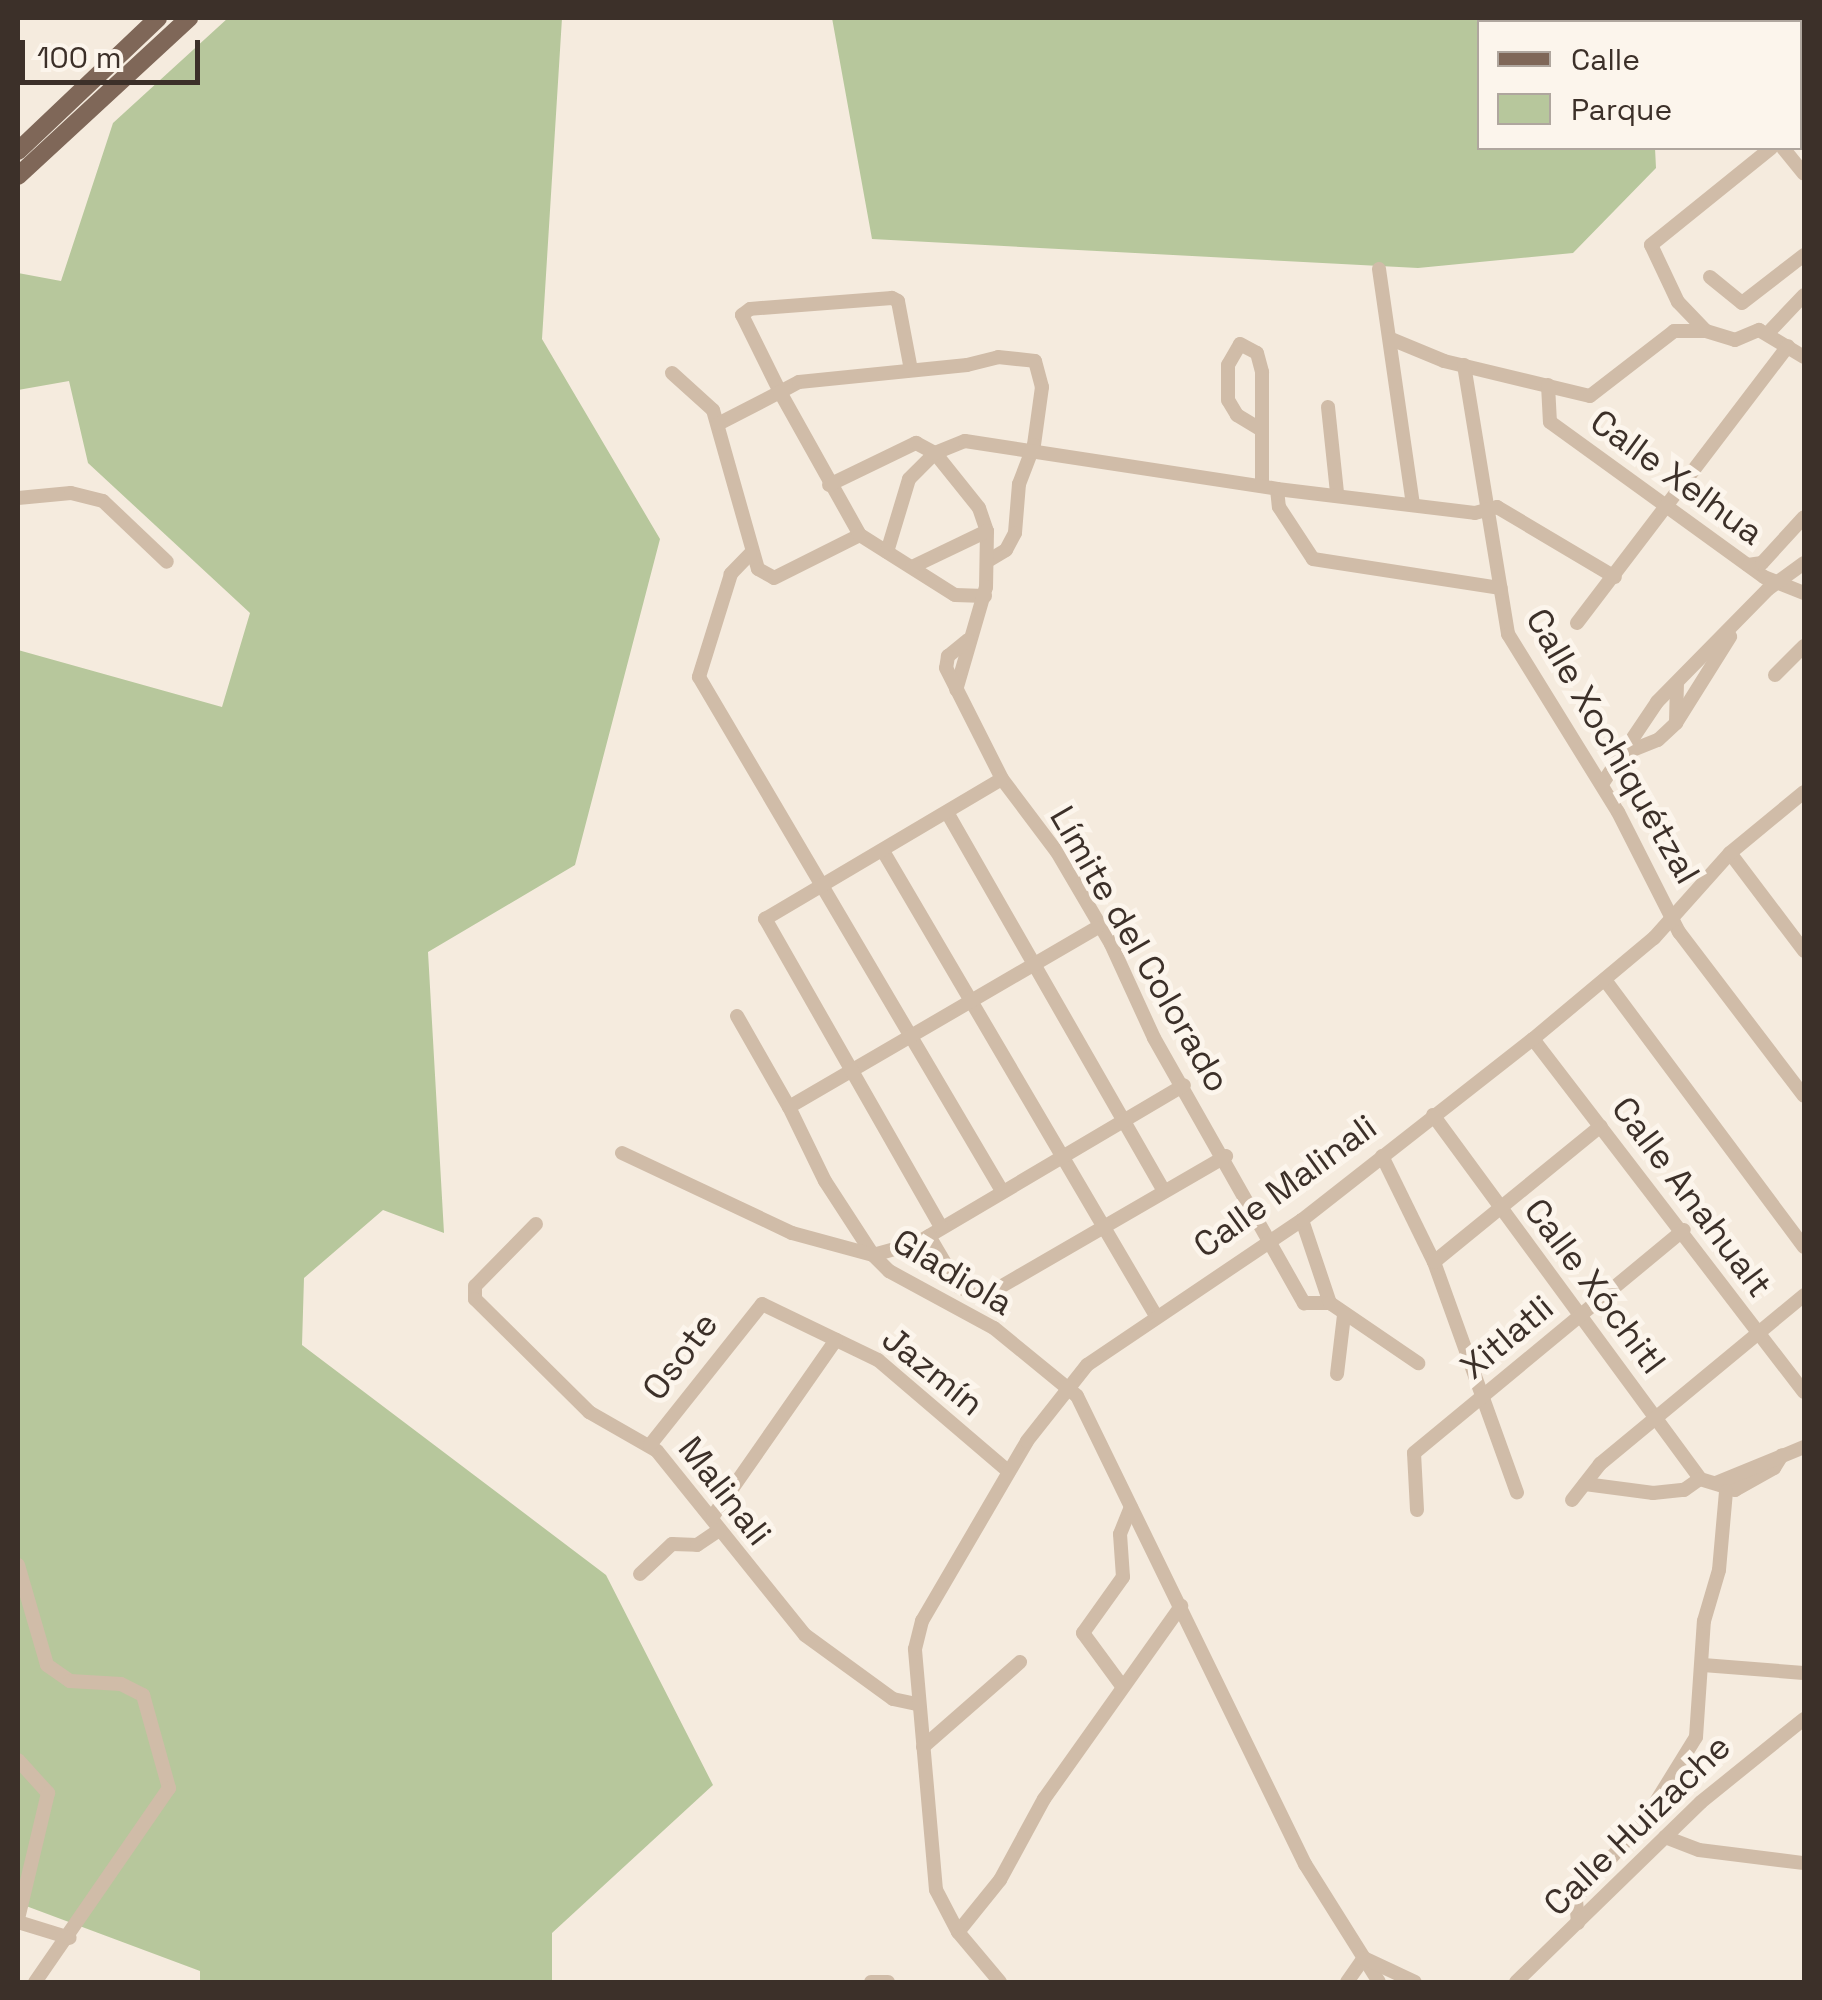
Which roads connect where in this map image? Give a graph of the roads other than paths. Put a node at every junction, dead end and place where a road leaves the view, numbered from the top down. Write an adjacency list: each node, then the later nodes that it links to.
1 (158, 18): 5 (main road)
2 (190, 18): 7 (main road)
3 (1769, 150): 12 (street)
4 (1784, 150): 6 (street)
5 (18, 151)
6 (1804, 174)
7 (18, 176)
8 (1804, 255): 10 (street)
9 (1379, 269): 14 (street)
10 (1710, 277)
11 (1804, 295): 13 (street)
12 (1706, 331): 13 (street); 20 (street)
13 (1761, 332): 15 (street)
14 (1391, 339): 17 (street); 31 (street)
15 (1788, 346): 16 (street); 32 (street)
16 (1804, 357)
17 (1464, 365): 20 (street); 33 (street, Calle Xochiquétzal)
18 (911, 370): 21 (street); 21 (street); 26 (street)
19 (672, 373): 23 (street)
20 (1548, 385): 32 (street, Calle Xelhua)
21 (780, 392): 23 (street); 27 (street)
22 (1328, 407): 29 (street)
23 (718, 424): 38 (street)
24 (1260, 429): 24 (street); 28 (street)
25 (935, 452): 26 (street); 27 (street); 35 (street); 37 (street)
26 (1032, 455): 28 (street); 39 (street)
27 (829, 485): 36 (street)
28 (1269, 487): 29 (street); 46 (street)
29 (1337, 493): 31 (street)
30 (18, 498): 40 (street)
31 (1413, 504): 33 (street)
32 (1669, 507): 42 (street, Calle Xelhua); 44 (street)
33 (1487, 509): 44 (street); 46 (street, Calle Xochiquétzal)
34 (1804, 517): 42 (street)
35 (987, 530): 39 (street); 43 (street)
36 (860, 535): 37 (street); 38 (street)
37 (887, 552): 43 (street)
38 (750, 554): 62 (street)
39 (988, 561): 48 (street)
40 (167, 562)
41 (1804, 563): 45 (street)
42 (1748, 564): 45 (street, Calle Xelhua)
43 (912, 567): 48 (street)
44 (1614, 577): 49 (street)
45 (1779, 584): 47 (street, Calle Xelhua); 50 (street)
46 (1500, 588): 57 (street, Calle Xochiquétzal)
47 (1804, 593)
48 (985, 596): 56 (street, Límite del Colorado)
49 (1577, 623)
50 (1730, 628): 53 (street); 54 (street)
51 (1804, 646): 52 (street)
52 (1775, 676)
53 (1676, 683): 54 (street); 55 (street)
54 (1676, 723): 55 (street)
55 (1625, 753): 57 (street)
56 (1002, 778): 59 (street); 64 (street, Límite del Colorado)
57 (1602, 784): 63 (street, Calle Xochiquétzal)
58 (1804, 795): 61 (street, Calle Malinali)
59 (948, 814): 60 (street); 66 (street)
60 (884, 851): 62 (street); 68 (street)
61 (1730, 853): 63 (street, Calle Malinali); 65 (street)
62 (827, 884): 70 (street); 72 (street)
63 (1675, 919): 67 (street, Calle Malinali); 74 (street, Calle Xochiquétzal)
64 (1097, 928): 66 (street); 73 (street, Límite del Colorado)
65 (1804, 951)
66 (1036, 966): 68 (street); 77 (street)
67 (1604, 980): 71 (street, Calle Malinali); 92 (street)
68 (975, 1000): 70 (street); 80 (street)
69 (737, 1016): 75 (street)
70 (912, 1036): 72 (street); 84 (street)
71 (1533, 1038): 76 (street, Calle Malinali); 78 (street, Calle Anahualt)
72 (850, 1072): 75 (street); 90 (street)
73 (1184, 1086): 77 (street); 81 (street, Límite del Colorado)
74 (1804, 1096)
75 (790, 1107): 93 (street)
76 (1433, 1115): 82 (street, Calle Malinali); 85 (street, Calle Xóchitl)
77 (1123, 1120): 80 (street); 83 (street)
78 (1601, 1126): 85 (street); 89 (street, Calle Anahualt)
79 (622, 1153): 93 (street, Gladiola)
80 (1062, 1156): 84 (street); 88 (street)
81 (1226, 1156): 83 (street); 91 (street, Límite del Colorado)
82 (1382, 1156): 86 (street, Calle Malinali); 94 (street)
83 (1163, 1190): 88 (street)
84 (1002, 1191): 90 (street)
85 (1500, 1211): 94 (street); 102 (street, Calle Xóchitl)
86 (1302, 1220): 91 (street, Calle Malinali); 97 (street)
87 (536, 1224): 111 (street, Malinali)
88 (1104, 1226): 96 (street); 101 (street)
89 (1684, 1230): 102 (street, Xitlatli); 103 (street, Calle Anahualt)
90 (935, 1232): 93 (street); 96 (street)
91 (1270, 1239): 97 (street, Límite del Colorado); 101 (street, Calle Malinali)
92 (1804, 1246)
93 (873, 1255): 100 (street, Gladiola)
94 (1434, 1262): 109 (street)
95 (1804, 1294): 103 (street)
96 (977, 1298): 100 (street)
97 (1330, 1303): 99 (street)
98 (759, 1304): 104 (street, Jazmín); 111 (street, Osote)
99 (1344, 1315): 105 (street); 106 (street)
100 (970, 1316): 107 (street, Gladiola)
101 (1156, 1316): 107 (street, Calle Malinali)
102 (1577, 1317): 109 (street, Xitlatli); 110 (street, Calle Xóchitl)
103 (1759, 1334): 108 (street, Calle Anahualt); 110 (street)
104 (836, 1340): 113 (street, Jazmín); 121 (street)
105 (1418, 1363)
106 (1338, 1374)
107 (1069, 1388): 113 (street, Calle Malinali); 119 (street)
108 (1804, 1392)
109 (1484, 1396): 117 (street); 120 (street, Xitlatli)
110 (1657, 1418): 114 (street, Calle Xóchitl); 115 (street)
111 (650, 1445): 121 (street, Malinali)
112 (1804, 1448): 116 (street)
113 (1009, 1472): 129 (street, Calle Malinali)
114 (1700, 1479): 115 (street); 116 (street)
115 (1585, 1484): 118 (street)
116 (1721, 1487): 126 (street)
117 (1517, 1493)
118 (1572, 1500)
119 (1131, 1507): 124 (street); 128 (street)
120 (1417, 1510)
121 (716, 1523): 123 (street); 129 (street, Malinali)
122 (18, 1565): 138 (street)
123 (640, 1574)
124 (1181, 1606): 128 (street); 139 (street)
125 (1020, 1662): 131 (street)
126 (1702, 1665): 127 (street); 136 (street)
127 (1804, 1673)
128 (1122, 1686): 137 (street)
129 (916, 1704): 131 (street, Calle Malinali)
130 (1804, 1719): 133 (street, Calle Huizache)
131 (923, 1746): 137 (street, Calle Malinali)
132 (18, 1760): 135 (street)
133 (1665, 1836): 134 (street); 136 (street, Calle Huizache)
134 (1804, 1863)
135 (18, 1920): 138 (street)
136 (1578, 1922): 147 (street, Calle Huizache)
137 (958, 1932): 143 (street, Calle Malinali)
138 (70, 1938): 140 (street)
139 (1364, 1958): 144 (street); 145 (street); 146 (street)
140 (35, 1982)
141 (871, 1982): 142 (street)
142 (888, 1982)
143 (1000, 1982)
144 (1346, 1982)
145 (1379, 1982)
146 (1415, 1982)
147 (1516, 1982)

